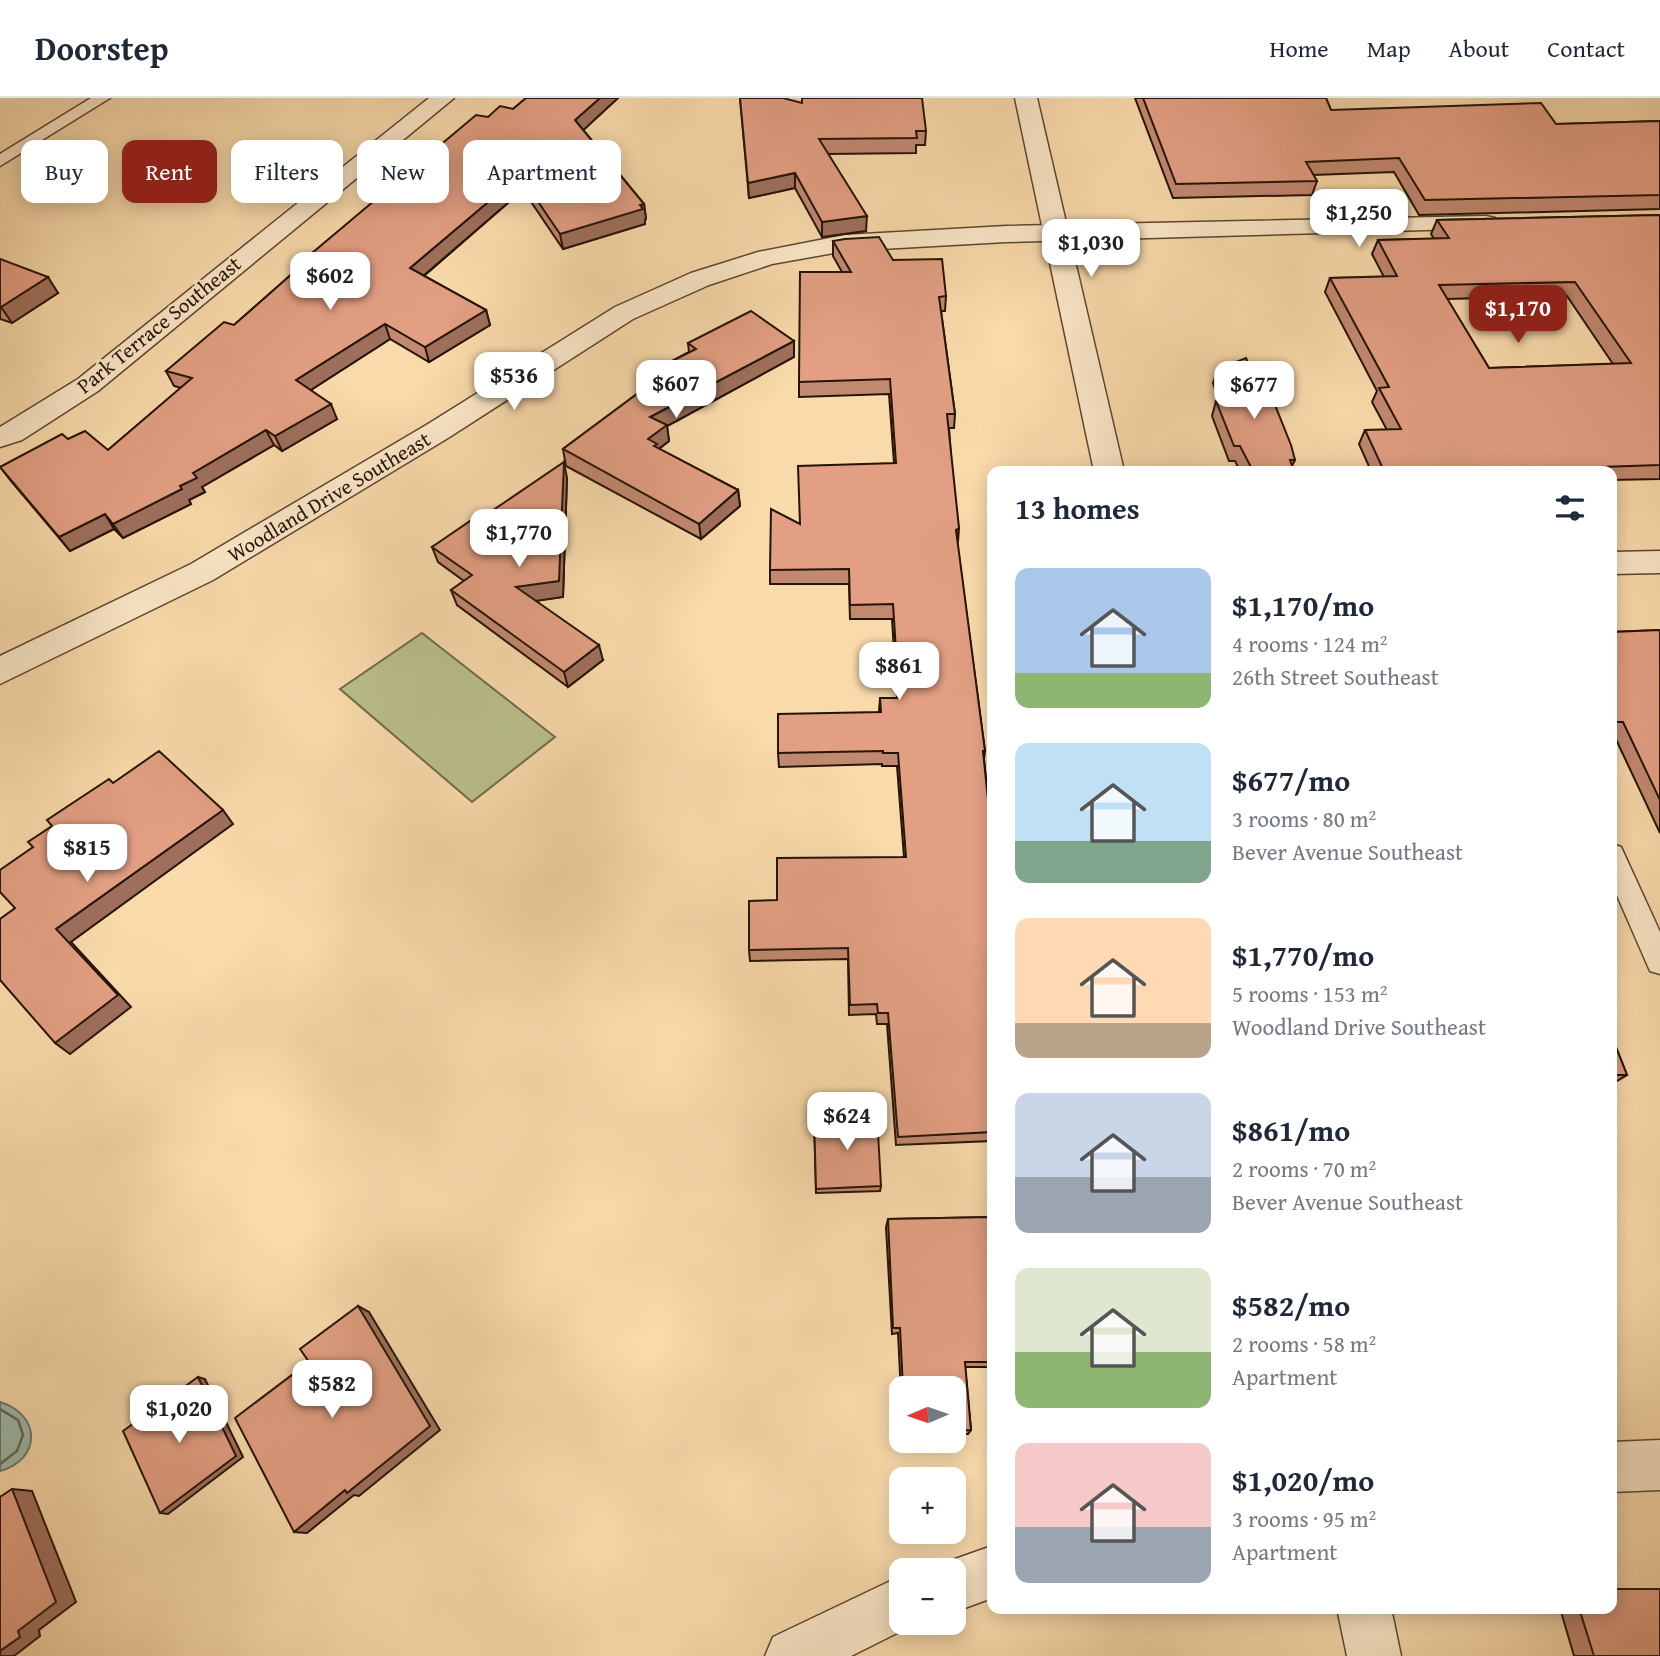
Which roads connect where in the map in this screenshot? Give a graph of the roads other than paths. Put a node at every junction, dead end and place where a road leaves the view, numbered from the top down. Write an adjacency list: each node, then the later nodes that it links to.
1 (102, 98): 4 (lane)
2 (443, 98): 7 (street, Park Terrace Southeast)
3 (1026, 98): 6 (street)
4 (0, 161)
5 (1508, 222): 6 (street, Woodland Drive Southeast)
6 (1056, 233): 8 (street); 11 (street, Woodland Drive Southeast)
7 (0, 438)
8 (1107, 466)
9 (1660, 562): 10 (street)
10 (1617, 563)
11 (0, 671)
12 (1617, 866): 13 (lane)
13 (1660, 962)
14 (1660, 1465): 15 (street)
15 (1617, 1467)
16 (987, 1574): 17 (street)
17 (966, 1581)
18 (889, 1609): 20 (street)
19 (1365, 1614): 21 (street)
20 (792, 1656)
21 (1374, 1656)

